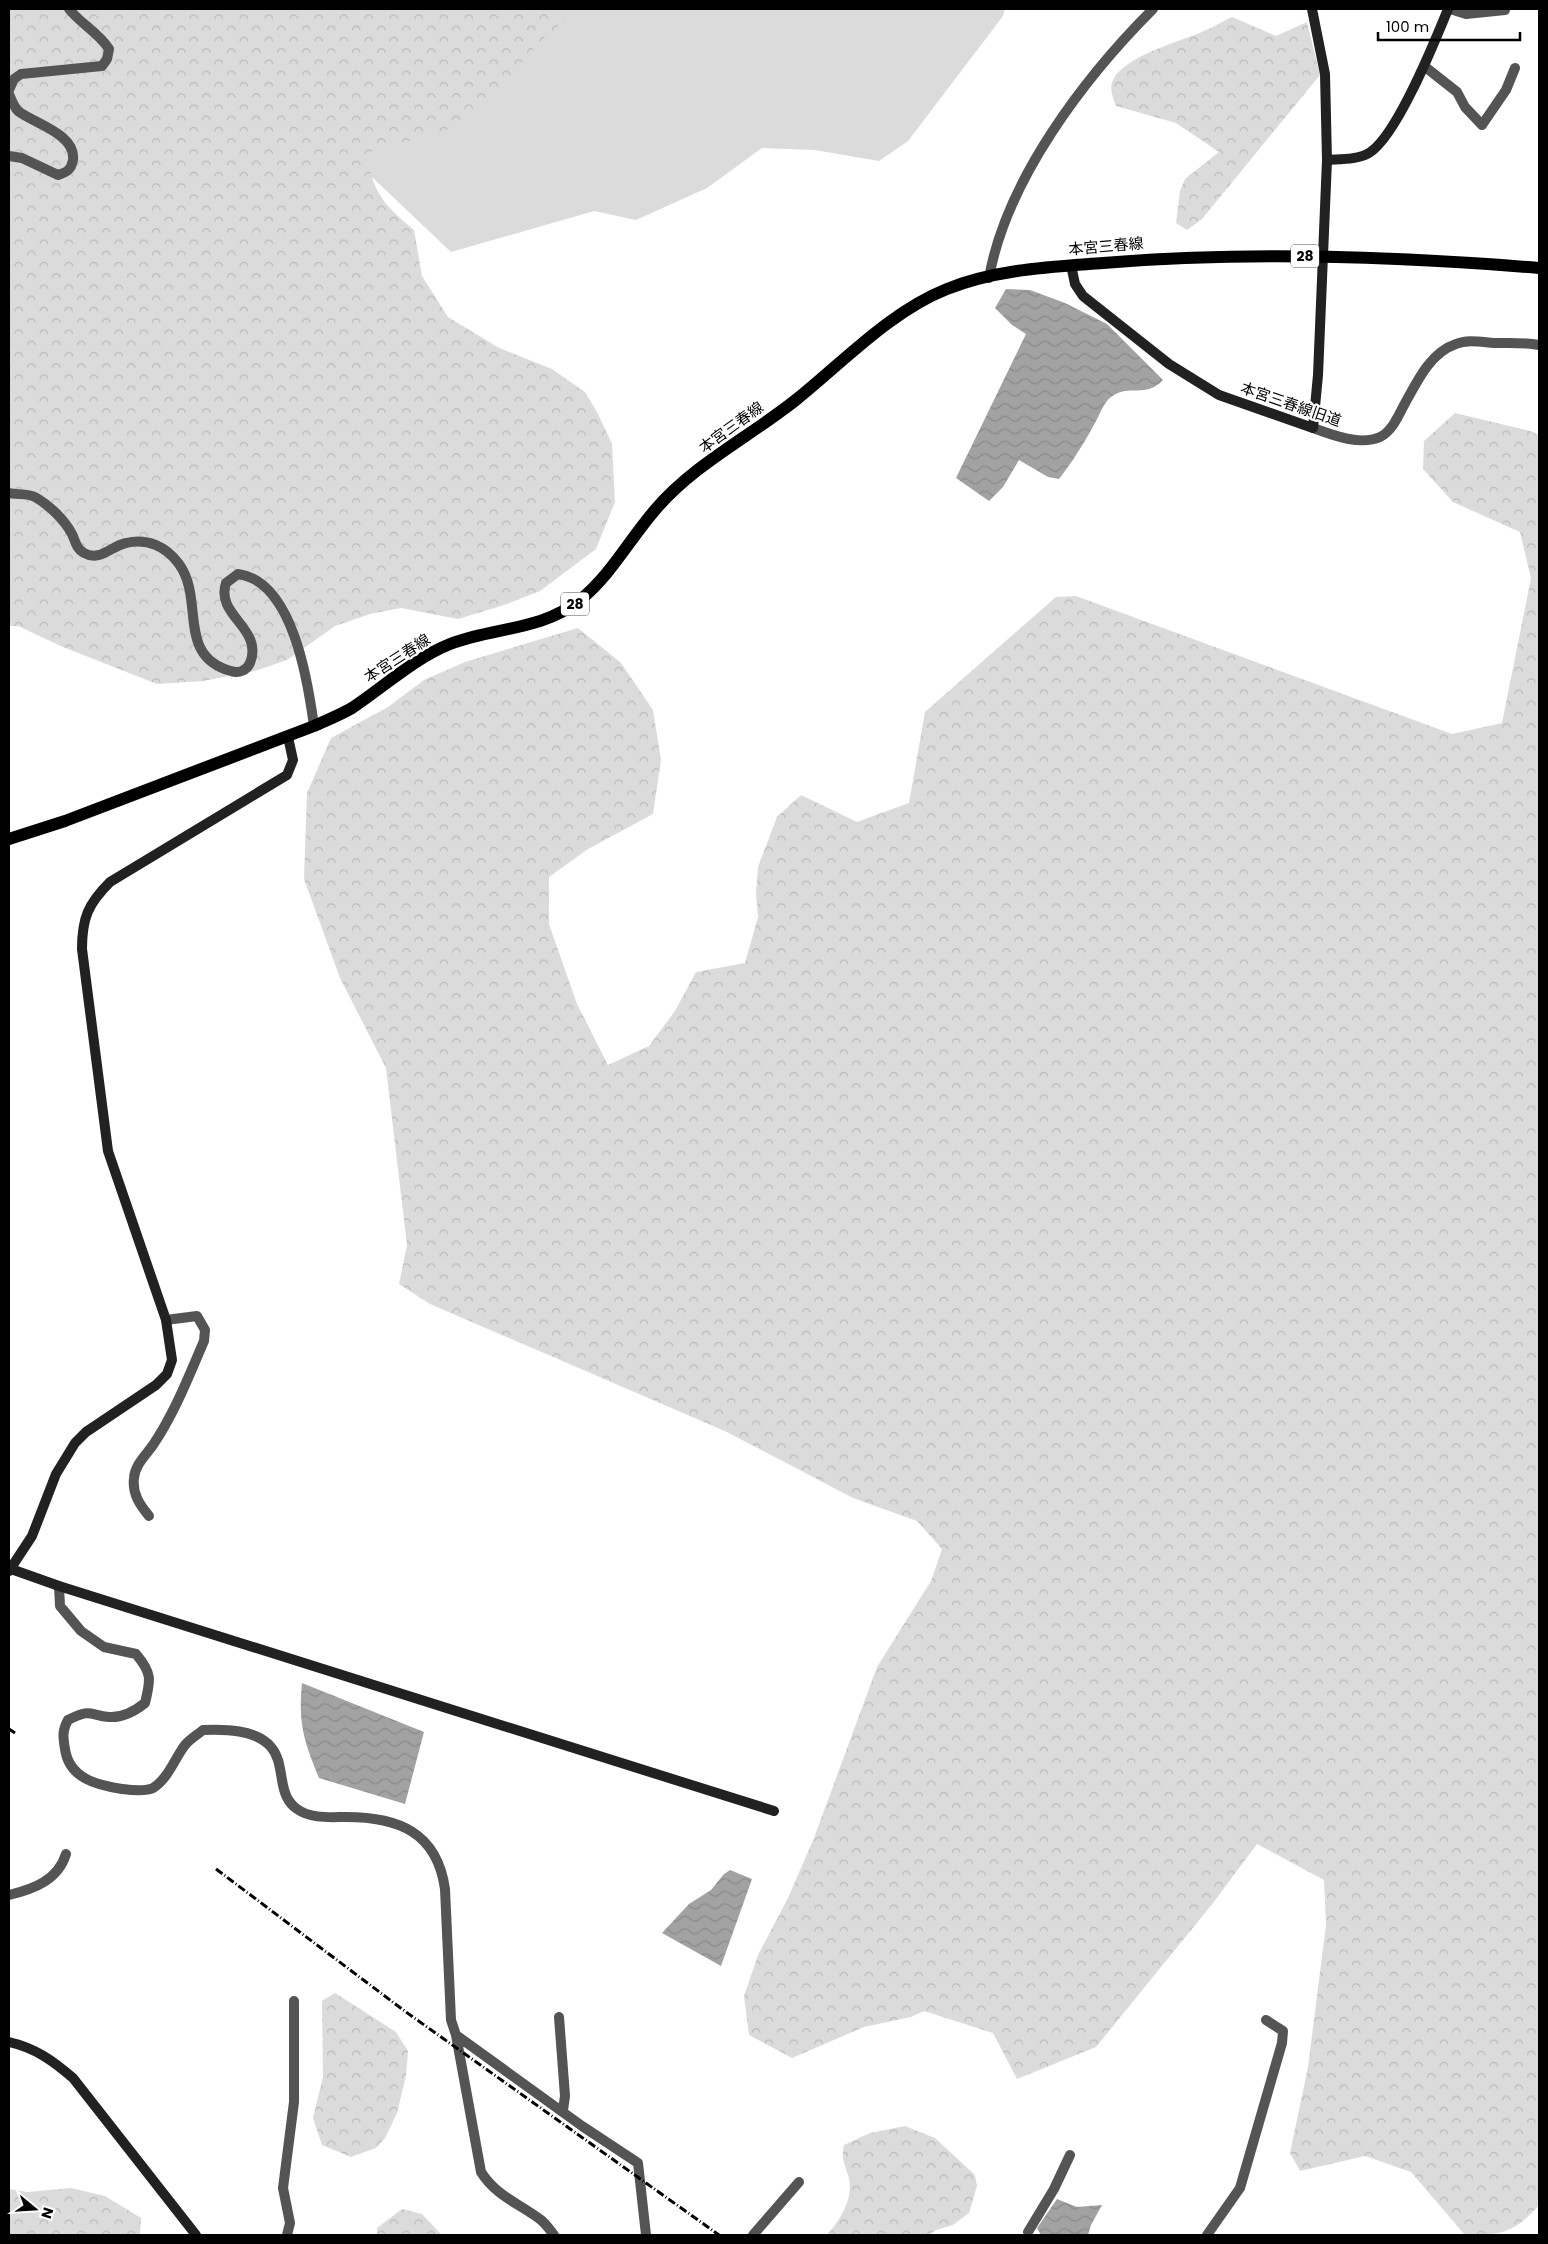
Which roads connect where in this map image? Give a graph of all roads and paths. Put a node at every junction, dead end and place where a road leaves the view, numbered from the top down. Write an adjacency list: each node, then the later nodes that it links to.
1 (68, 9): 8 (street)
2 (1154, 9): 14 (street)
3 (1312, 9): 10 (street)
4 (1449, 9): 5 (street); 6 (street)
5 (1505, 10)
6 (1424, 66): 7 (street); 10 (street)
7 (1515, 68)
8 (9, 92): 9 (street)
9 (9, 156)
10 (1327, 160): 11 (street)
11 (1322, 256): 12 (main road, 本宮三春線 / 28); 13 (main road, 本宮三春線 / 28); 16 (street)
12 (1071, 265): 14 (main road, 本宮三春線 / 28); 16 (street, 本宮三春線旧道)
13 (1539, 268)
14 (989, 278): 18 (main road, 本宮三春線 / 28)
15 (1539, 345): 16 (street, 本宮三春線旧道)
16 (1313, 428)
17 (9, 493): 18 (street)
18 (314, 726): 19 (main road, 本宮三春線 / 28)
19 (288, 737): 20 (main road, 本宮三春線 / 28); 21 (street)
20 (9, 839)
21 (166, 1320): 22 (street); 23 (street)
22 (150, 1516)
23 (10, 1570): 24 (street)
24 (59, 1586): 25 (street); 31 (street)
25 (774, 1811)
26 (66, 1854): 27 (street)
27 (9, 1895)
28 (294, 2001): 38 (street)
29 (559, 2017): 33 (street)
30 (1266, 2020): 42 (street)
31 (456, 2035): 33 (street); 39 (street)
32 (9, 2042): 37 (street)
33 (563, 2110): 40 (street)
34 (1070, 2154): 36 (street)
35 (799, 2182): 41 (street)
36 (1028, 2234)
37 (196, 2235)
38 (287, 2235)
39 (554, 2235)
40 (646, 2235)
41 (753, 2235)
42 (1208, 2235)

